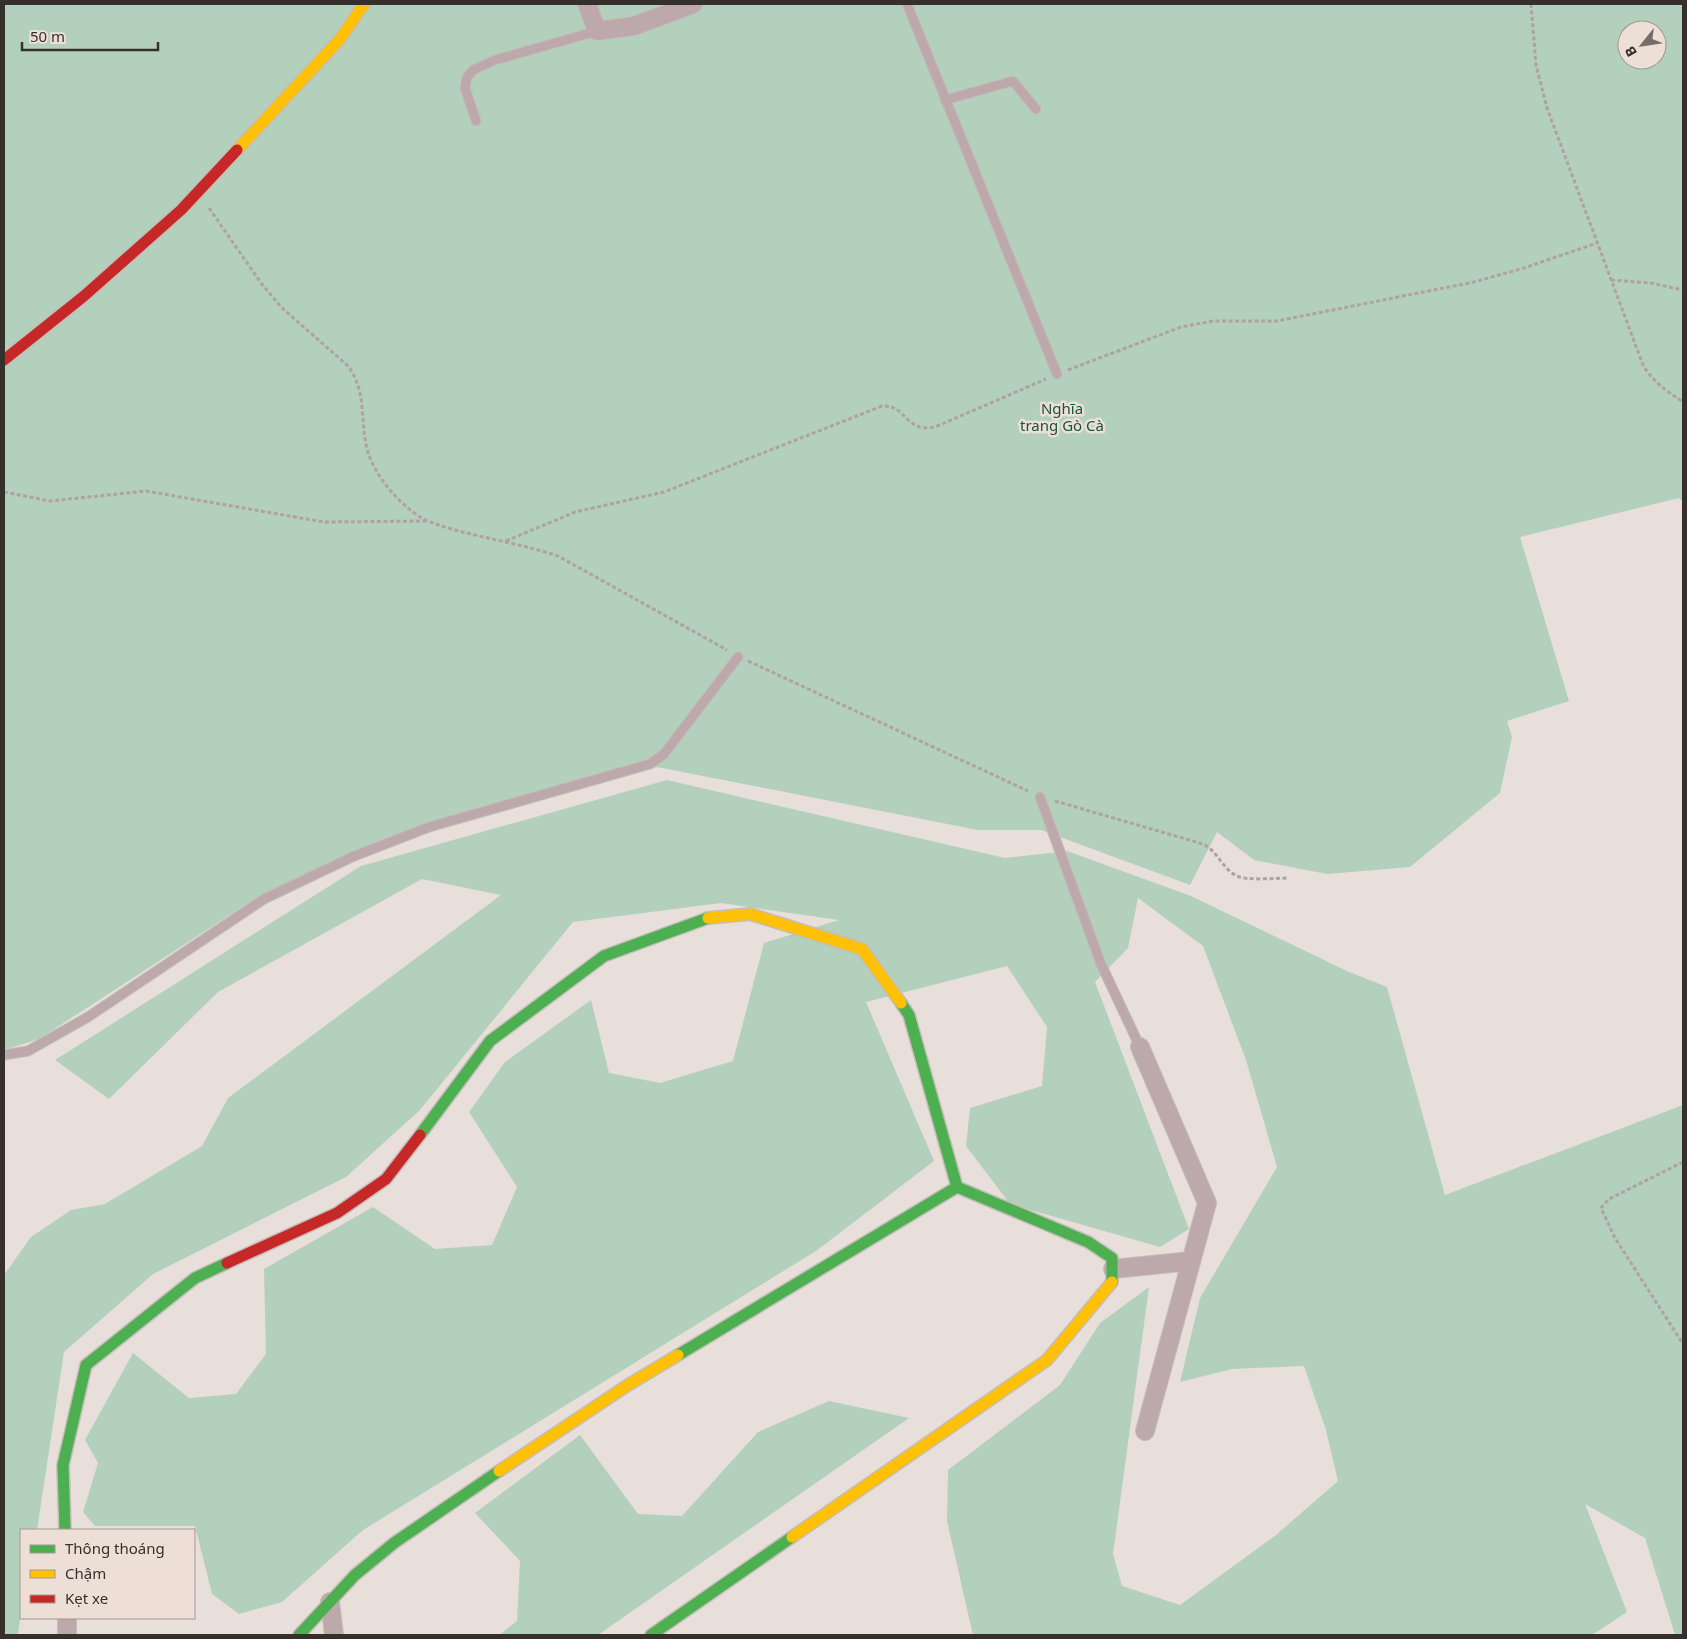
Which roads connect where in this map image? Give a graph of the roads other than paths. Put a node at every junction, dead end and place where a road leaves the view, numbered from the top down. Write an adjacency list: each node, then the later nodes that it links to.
1 (364, 4): 9 (street)
2 (587, 4): 5 (street)
3 (693, 4): 5 (street)
4 (907, 4): 6 (lane)
5 (597, 31): 8 (lane)
6 (945, 100): 7 (lane); 10 (lane)
7 (1036, 109)
8 (476, 121)
9 (4, 360)
10 (1057, 374)
11 (738, 656): 14 (lane)
12 (1040, 797): 13 (lane)
13 (1140, 1047): 16 (street)
14 (4, 1055)
15 (957, 1187): 17 (street); 19 (street); 20 (street)
16 (1191, 1261): 17 (street); 18 (street)
17 (1112, 1269): 25 (street)
18 (1145, 1430)
19 (65, 1529)
20 (330, 1602): 23 (street); 24 (street)
21 (67, 1619): 22 (street)
22 (67, 1635)
23 (299, 1635)
24 (334, 1635)
25 (651, 1635)

